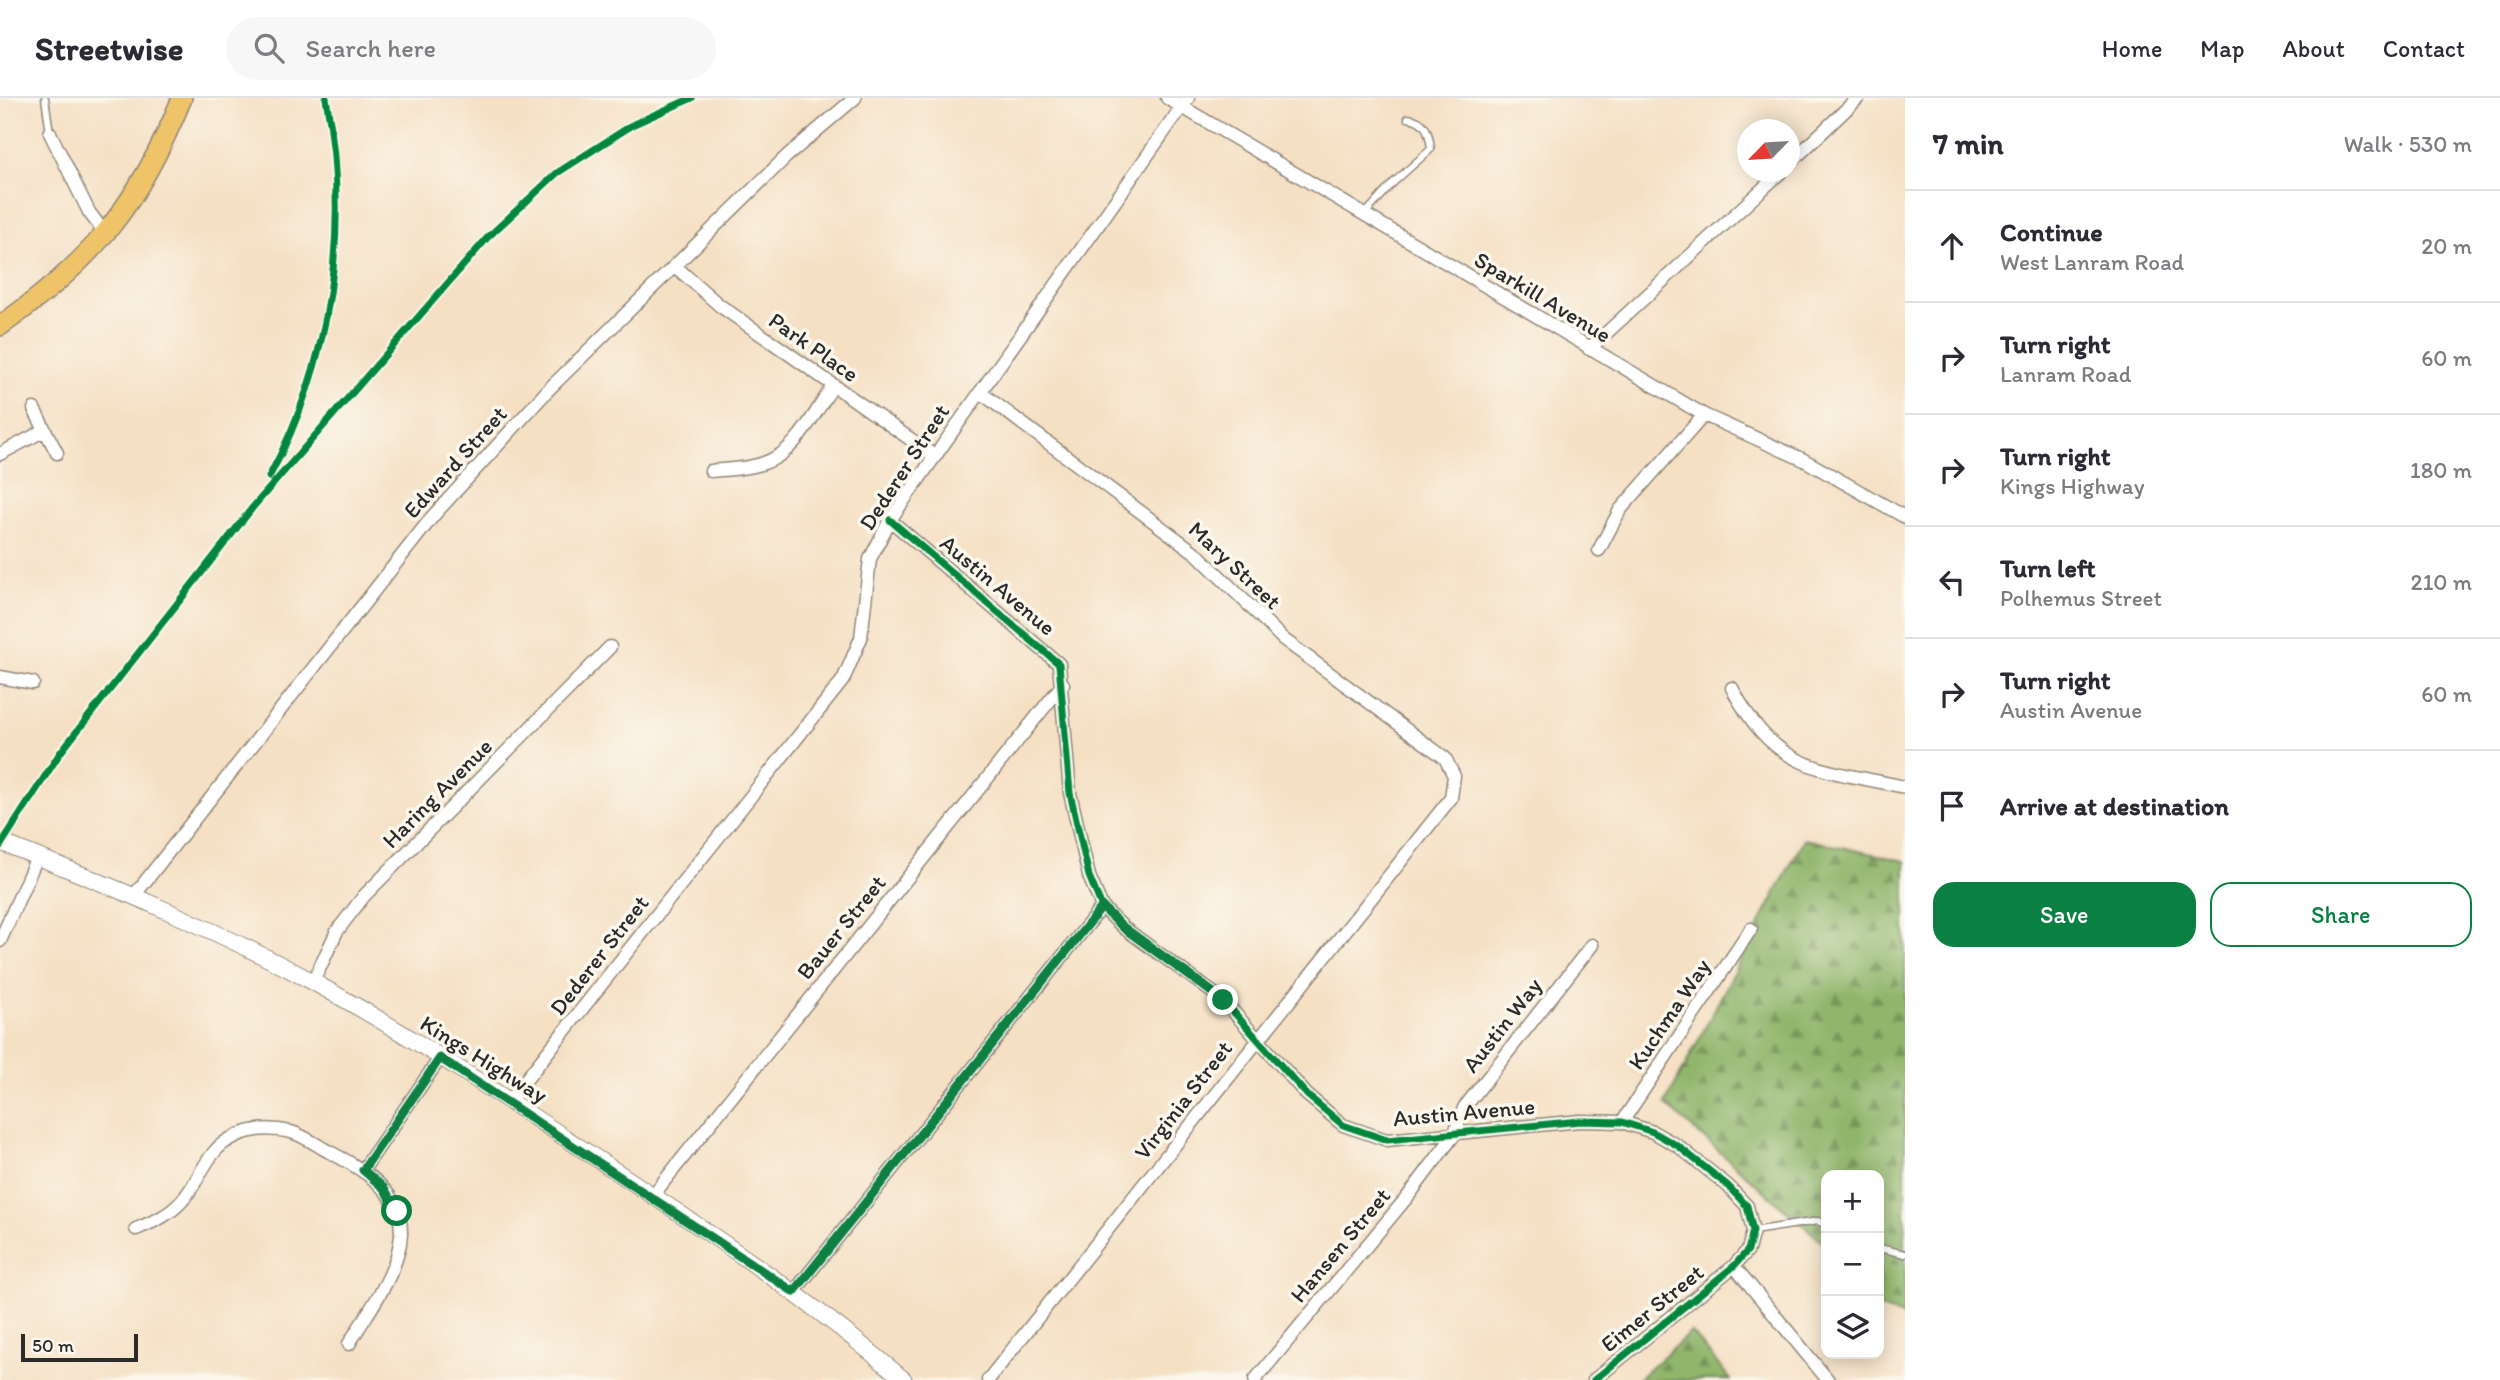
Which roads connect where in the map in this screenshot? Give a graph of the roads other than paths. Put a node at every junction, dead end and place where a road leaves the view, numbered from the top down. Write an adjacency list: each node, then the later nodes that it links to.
1 (45, 98): 8 (lane)
2 (182, 98): 12 (main road)
3 (855, 98): 13 (street, Edward Street)
4 (1167, 98): 6 (street, Sparkill Avenue)
5 (1858, 98): 9 (street)
6 (1184, 102): 11 (street, Sparkill Avenue); 17 (street, Dederer Street)
7 (1408, 118): 11 (lane)
8 (50, 133): 12 (street)
9 (1800, 153)
10 (1770, 182): 15 (street)
11 (1365, 214): 15 (street, Sparkill Avenue)
12 (106, 234): 14 (main road)
13 (676, 267): 16 (street, Park Place); 37 (street, Edward Street)
14 (0, 326)
15 (1589, 349): 19 (street, Sparkill Avenue)
16 (833, 386): 23 (street, Park Place); 24 (street)
17 (980, 392): 23 (street, Dederer Street); 33 (street, Mary Street)
18 (34, 409): 20 (street)
19 (1704, 415): 25 (street, Sparkill Avenue); 27 (street)
20 (45, 430): 21 (street); 22 (street)
21 (57, 453)
22 (0, 454)
23 (933, 455): 26 (street, Dederer Street)
24 (711, 471)
25 (1905, 517)
26 (890, 520): 31 (street, Austin Avenue); 45 (street, Dederer Street)
27 (1599, 550)
28 (610, 647): 42 (street, Haring Avenue)
29 (0, 677): 30 (street)
30 (33, 683)
31 (1063, 684): 38 (street, Austin Avenue); 49 (street, Bauer Street)
32 (1732, 688): 34 (street)
33 (1454, 776): 43 (street, Virginia Street)
34 (1905, 787)
35 (0, 842): 36 (street, Kings Highway)
36 (37, 857): 37 (street, Kings Highway); 40 (street)
37 (133, 897): 42 (street, Kings Highway)
38 (1102, 907): 43 (street, Austin Avenue); 56 (street)
39 (1751, 929): 46 (street, Kuchma Way)
40 (0, 941)
41 (1592, 945): 47 (street, Austin Way)
42 (313, 982): 44 (street, Kings Highway)
43 (1258, 1040): 47 (street, Austin Avenue); 59 (street, Virginia Street)
44 (440, 1058): 45 (street, Kings Highway); 48 (street)
45 (509, 1101): 49 (street, Kings Highway)
46 (1622, 1122): 47 (street, Austin Avenue); 52 (street, Austin Avenue)
47 (1454, 1135): 60 (street, Hansen Street)
48 (363, 1170): 51 (street); 57 (street)
49 (653, 1195): 56 (street, Kings Highway)
50 (1821, 1222): 52 (lane)
51 (136, 1228)
52 (1753, 1231): 55 (street)
53 (1884, 1249): 54 (lane)
54 (1905, 1254)
55 (1734, 1266): 61 (street, Eimer Street); 62 (street, Eimer Street)
56 (794, 1292): 58 (street, Kings Highway)
57 (349, 1344)
58 (904, 1380)
59 (988, 1380)
60 (1255, 1380)
61 (1594, 1380)
62 (1828, 1380)

